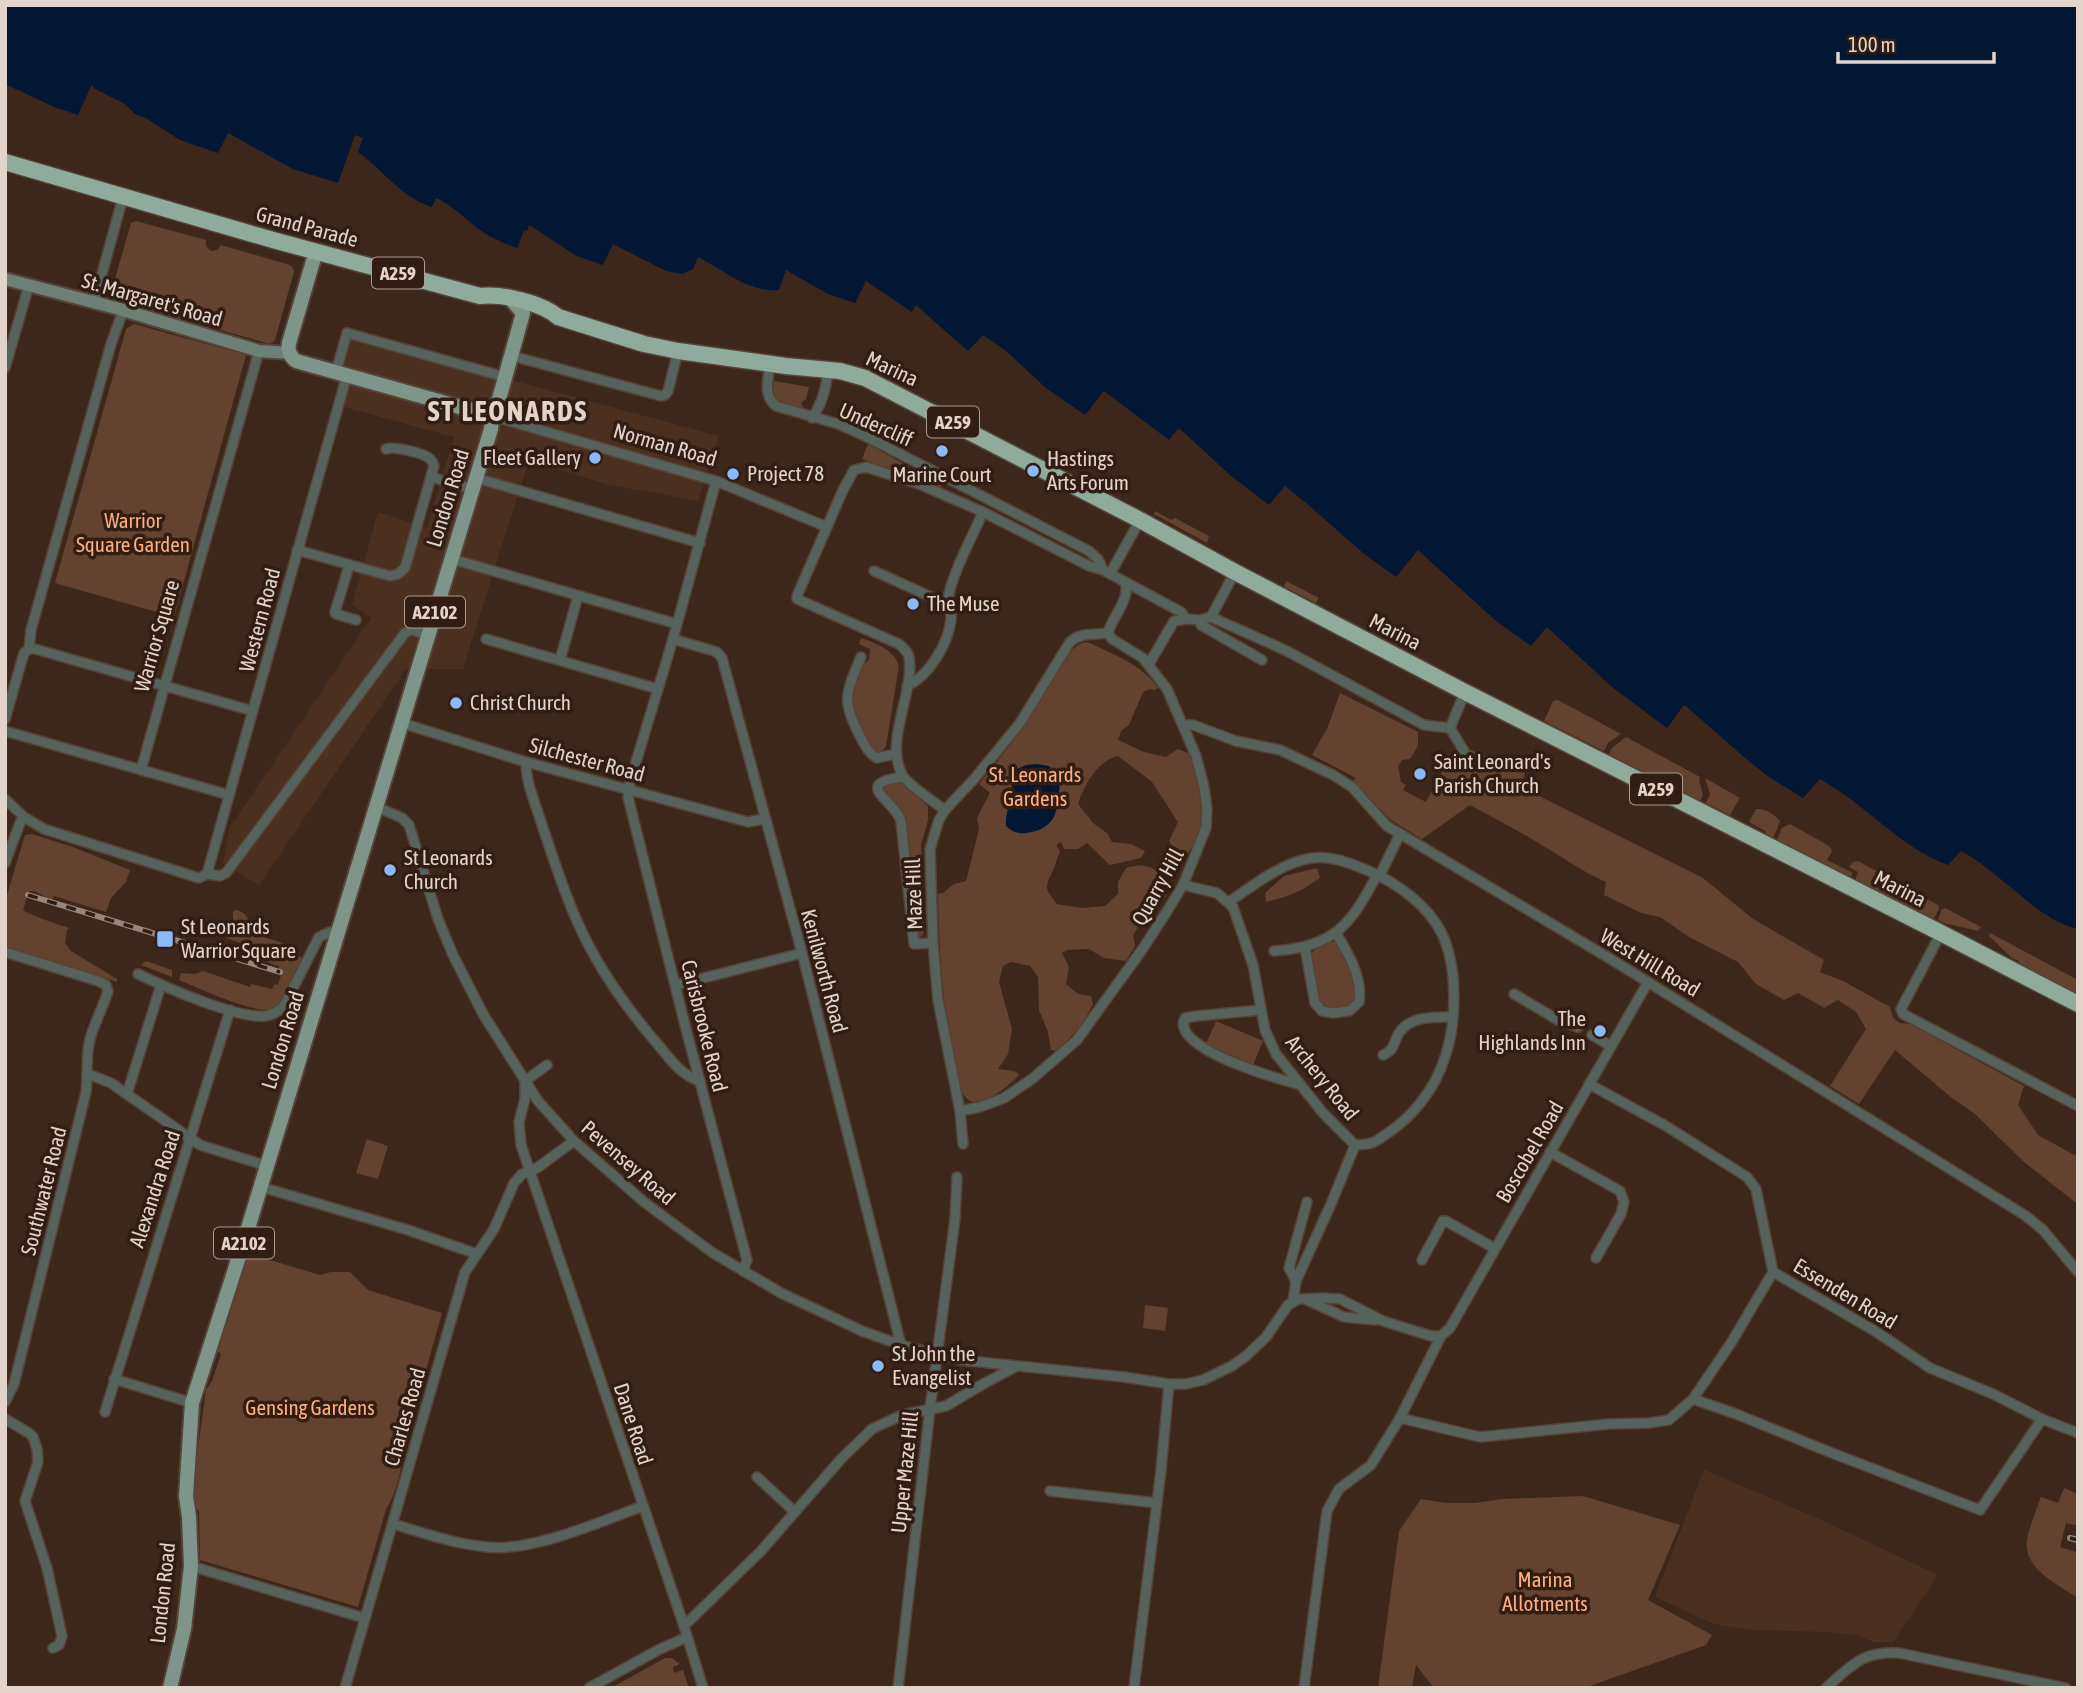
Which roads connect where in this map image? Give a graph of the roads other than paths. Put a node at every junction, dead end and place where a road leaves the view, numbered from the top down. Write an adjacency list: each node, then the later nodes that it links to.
1 (5, 162): 2 (highway, A259)
2 (124, 197): 3 (highway, Grand Parade / A259); 8 (street)
3 (316, 251): 6 (highway, Grand Parade / A259); 14 (main road)
4 (5, 279): 5 (street, St. Margaret's Road)
5 (29, 285): 8 (street, St. Margaret's Road); 17 (street)
6 (480, 296): 7 (highway, Grand Parade / A259); 10 (highway, Grand Parade / A259)
7 (510, 298): 10 (main road); 11 (highway, Grand Parade / A259)
8 (94, 303): 9 (street, St. Margaret's Road)
9 (123, 311): 12 (street, St. Margaret's Road); 49 (street)
10 (523, 313): 11 (highway, Grand Parade / A259); 15 (main road, London Road / A2102)
11 (558, 317): 13 (highway, Grand Parade / A259)
12 (259, 351): 14 (street, St. Margaret's Road); 54 (street, Warrior Square)
13 (678, 351): 15 (street); 16 (highway, Marina / A259)
14 (289, 353): 19 (main road, Norman Road)
15 (512, 356): 20 (main road, London Road / A2102)
16 (770, 364): 18 (highway, Marina / A259); 22 (street, Undercliff)
17 (5, 368)
18 (828, 369): 22 (street); 28 (highway, Marina / A259)
19 (341, 374): 20 (street, Western Road); 21 (main road, Norman Road); 31 (street, Western Road)
20 (505, 377): 21 (main road, London Road / A2102)
21 (492, 416): 25 (street, Norman Road); 26 (main road, London Road / A2102)
22 (812, 418): 35 (street, Undercliff)
23 (386, 449): 24 (street)
24 (431, 477): 26 (street); 33 (street)
25 (716, 481): 29 (street, Norman Road); 30 (street)
26 (474, 484): 30 (street); 32 (main road, London Road / A2102)
27 (983, 512): 29 (street); 35 (street); 39 (street)
28 (1140, 520): 35 (street); 36 (highway, Marina / A259)
29 (827, 527): 55 (street)
30 (700, 543): 44 (street)
31 (298, 550): 33 (street); 58 (street, Western Road)
32 (452, 559): 38 (street); 46 (main road, London Road / A2102)
33 (349, 566): 42 (street)
34 (874, 571): 39 (street)
35 (1107, 572): 37 (street)
36 (1235, 572): 40 (street); 57 (highway, Marina / A259)
37 (1125, 582): 41 (street); 45 (street)
38 (578, 596): 44 (street); 51 (street)
39 (951, 606): 55 (street)
40 (1211, 617): 43 (street); 62 (street)
41 (1186, 619): 43 (street); 53 (street)
42 (356, 620)
43 (1199, 620): 52 (street)
44 (677, 624): 48 (street)
45 (1108, 633): 53 (street); 73 (street, Maze Hill)
46 (429, 635): 60 (main road, London Road / A2102); 78 (street)
47 (486, 639): 51 (street)
48 (673, 639): 56 (street); 75 (street, Kenilworth Road)
49 (29, 649): 54 (street); 59 (street)
50 (861, 657): 65 (street)
51 (560, 660): 56 (street)
52 (1262, 660)
53 (1149, 664): 61 (street, Quarry Hill)
54 (164, 686): 58 (street); 67 (street, Warrior Square)
55 (907, 686): 65 (street)
56 (658, 689): 69 (street)
57 (1465, 692): 62 (street); 83 (highway, Marina / A259)
58 (253, 711): 70 (street, Western Road)
59 (5, 719)
60 (402, 723): 66 (street, Silchester Road); 72 (main road, London Road / A2102)
61 (1183, 725): 76 (street, West Hill Road); 80 (street, Quarry Hill)
62 (1450, 728): 64 (street)
63 (5, 731): 67 (street)
64 (1464, 751)
65 (895, 754): 68 (street)
66 (526, 762): 69 (street, Silchester Road); 106 (street)
67 (141, 770): 70 (street)
68 (903, 777): 73 (street); 85 (street)
69 (628, 789): 75 (street, Silchester Road); 93 (street, Carisbrooke Road)
70 (229, 795): 78 (street, Western Road)
71 (5, 799): 74 (street)
72 (377, 807): 84 (main road, London Road / A2102); 105 (street, Pevensey Road)
73 (945, 810): 85 (street, Maze Hill)
74 (24, 817): 77 (street); 78 (street)
75 (765, 818): 89 (street, Kenilworth Road)
76 (1400, 834): 79 (street); 91 (street, West Hill Road)
77 (5, 863)
78 (206, 874)
79 (1378, 875): 81 (street, Archery Road); 82 (street); 98 (street, Archery Road)
80 (1183, 885): 81 (street); 111 (street, Quarry Hill)
81 (1229, 902): 97 (street, Archery Road)
82 (1336, 933): 86 (street); 86 (street)
83 (1941, 933): 95 (highway, Marina / A259); 110 (street)
84 (339, 934): 96 (street); 117 (main road, London Road / A2102)
85 (933, 943): 111 (street, Maze Hill)
86 (1305, 948): 87 (street)
87 (1274, 951)
88 (5, 952): 104 (street, Southwater Road)
89 (802, 953): 93 (street); 134 (street, Kenilworth Road)
90 (138, 974): 92 (street)
91 (1647, 982): 101 (street, Boscobel Road); 128 (street, West Hill Road)
92 (161, 985): 96 (street); 109 (street)
93 (676, 985): 106 (street, Carisbrooke Road)
94 (1514, 994): 99 (street)
95 (2078, 1004)
96 (230, 1010): 112 (street, Alexandra Road)
97 (1261, 1010): 107 (street, Archery Road); 107 (street)
98 (1452, 1017): 102 (street); 115 (street, Archery Road)
99 (1578, 1027)
100 (1592, 1035): 101 (street)
101 (1611, 1046): 108 (street, Boscobel Road)
102 (1383, 1055)
103 (547, 1065): 105 (street)
104 (88, 1074): 109 (street); 140 (street, Southwater Road)
105 (525, 1081): 113 (street, Pevensey Road); 118 (street)
106 (700, 1081): 126 (street, Carisbrooke Road)
107 (1299, 1084): 115 (street, Archery Road)
108 (1589, 1084): 116 (street, Boscobel Road); 127 (street, Essenden Road)
109 (127, 1094): 112 (street)
110 (2078, 1106)
111 (960, 1111): 114 (street, Maze Hill)
112 (190, 1139): 117 (street); 137 (street, Alexandra Road)
113 (574, 1141): 118 (street, Charles Road); 126 (street, Pevensey Road)
114 (963, 1144)
115 (1355, 1145): 129 (street)
116 (1550, 1152): 122 (street, Boscobel Road); 124 (street)
117 (267, 1166): 120 (main road, London Road / A2102)
118 (529, 1172): 123 (street, Charles Road); 151 (street, Dane Road)
119 (957, 1177): 135 (street, Upper Maze Hill)
120 (261, 1187): 123 (street); 141 (main road, London Road / A2102)
121 (1307, 1202): 129 (street)
122 (1494, 1248): 125 (street); 133 (street, Boscobel Road)
123 (477, 1254): 153 (street, Charles Road)
124 (1595, 1258)
125 (1422, 1260)
126 (743, 1271): 134 (street, Pevensey Road)
127 (1773, 1272): 139 (street); 146 (street, Essenden Road)
128 (2078, 1272)
129 (1296, 1281): 131 (street)
130 (1304, 1299): 131 (street); 132 (street); 132 (street)
131 (1293, 1301): 138 (street, Pevensey Road)
132 (1383, 1321): 133 (street)
133 (1441, 1336): 144 (street, Boscobel Road)
134 (901, 1345): 135 (street, Pevensey Road)
135 (936, 1353): 136 (street, Pevensey Road); 142 (street, Upper Maze Hill)
136 (1017, 1366): 138 (street, Pevensey Road); 142 (street)
137 (114, 1380): 141 (street); 143 (street, Alexandra Road)
138 (1169, 1384): 150 (street)
139 (1693, 1399): 144 (street); 146 (street)
140 (5, 1402)
141 (192, 1403): 154 (main road, London Road / A2102)
142 (930, 1409): 152 (street); 163 (street, Upper Maze Hill)
143 (105, 1412)
144 (1400, 1418): 165 (street, Boscobel Road)
145 (5, 1419): 158 (street)
146 (2042, 1419): 147 (street, Essenden Road)
147 (2078, 1433)
148 (757, 1477): 152 (street)
149 (1050, 1491): 150 (street)
150 (1157, 1503): 164 (street)
151 (643, 1506): 153 (street); 156 (street, Dane Road)
152 (795, 1512): 156 (street)
153 (393, 1524): 155 (street, Charles Road)
154 (191, 1566): 155 (street); 159 (main road, London Road / A2102)
155 (364, 1618): 160 (street, Charles Road)
156 (684, 1626): 157 (street, Dane Road)
157 (687, 1637): 161 (street); 162 (street, Dane Road)
158 (53, 1648)
159 (170, 1688)
160 (345, 1688)
161 (589, 1688)
162 (703, 1688)
163 (898, 1688)
164 (1134, 1688)
165 (1304, 1688)
166 (1826, 1688): 167 (street)
167 (2066, 1688)

